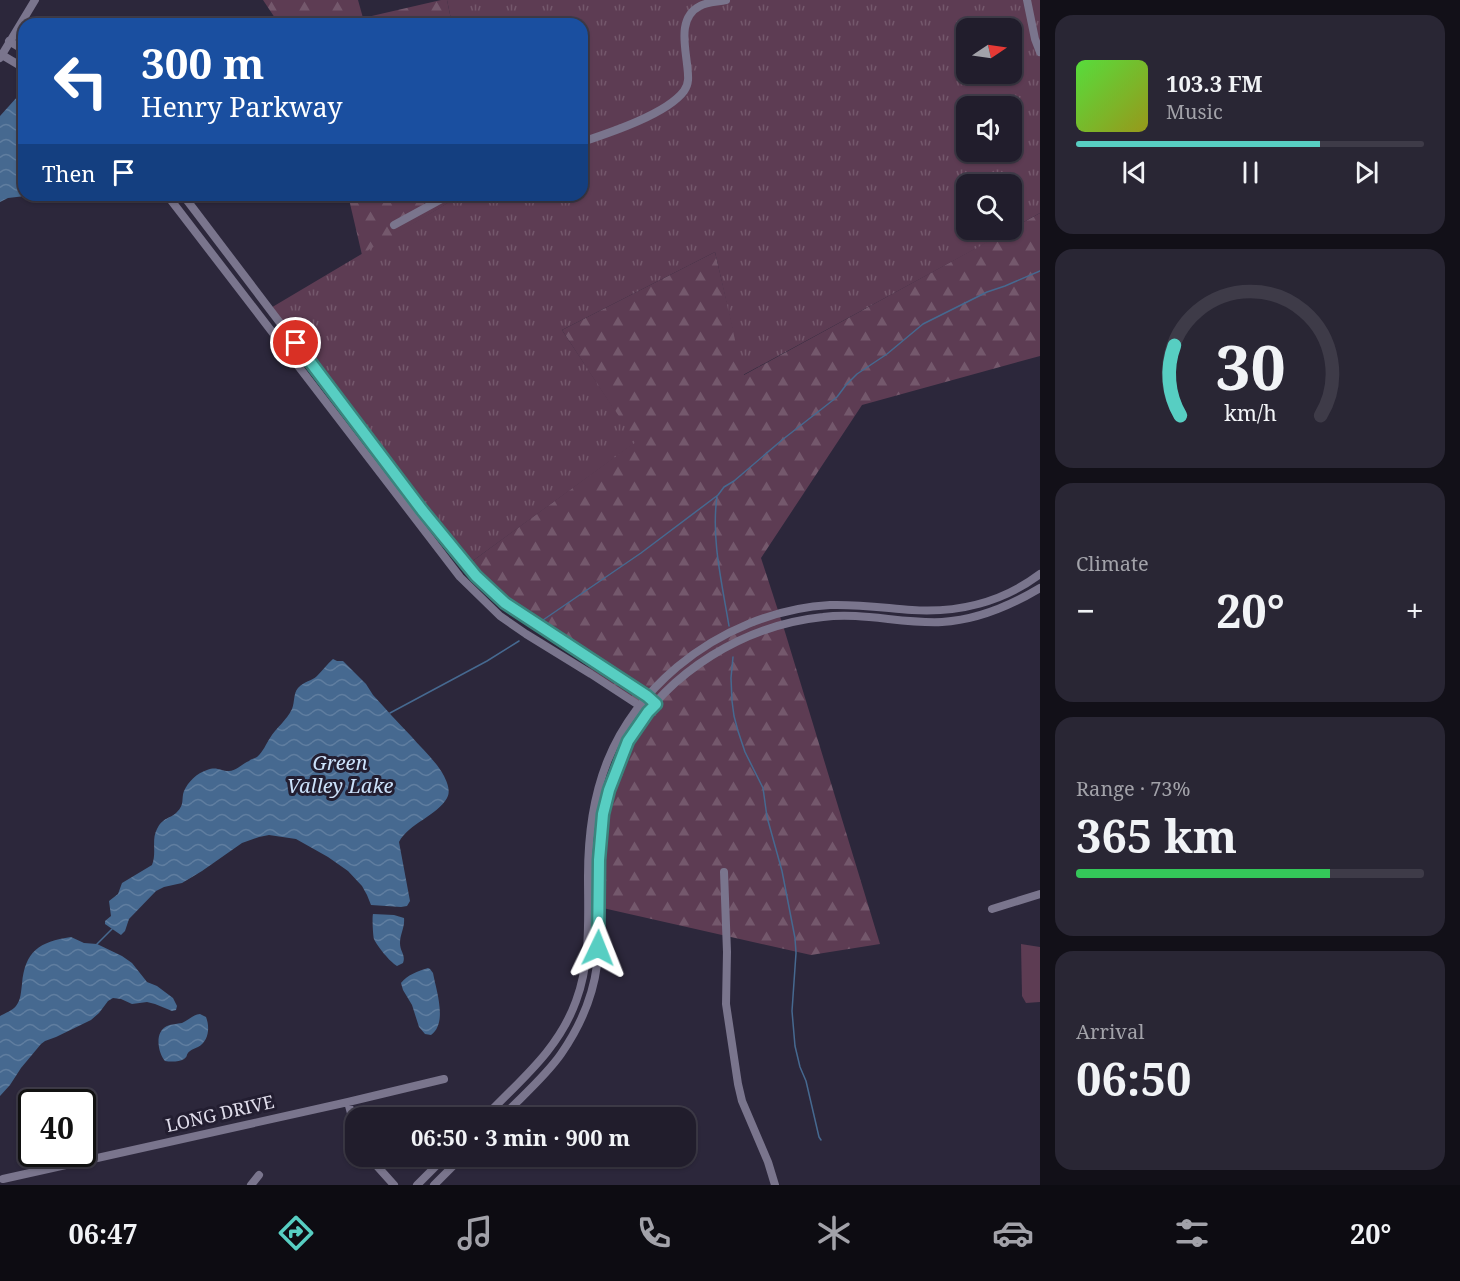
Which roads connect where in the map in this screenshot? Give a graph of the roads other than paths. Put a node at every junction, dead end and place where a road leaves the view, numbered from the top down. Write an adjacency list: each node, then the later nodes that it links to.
1 (35, 0): 4 (street)
2 (726, 0): 11 (street)
3 (1027, 0): 8 (street)
4 (24, 18)
5 (18, 27): 6 (street)
6 (9, 41): 7 (street); 9 (street)
7 (18, 46)
8 (1040, 52)
9 (1, 57): 10 (street)
10 (18, 65)
11 (588, 140)
12 (172, 201): 20 (street)
13 (188, 201): 18 (street)
14 (438, 201): 15 (street)
15 (394, 225)
16 (1040, 574): 18 (street)
17 (1040, 588): 19 (street)
18 (647, 696): 19 (street); 20 (street)
19 (656, 704): 21 (street)
20 (639, 706): 21 (street); 28 (street)
21 (648, 712): 29 (street)
22 (724, 872): 39 (street)
23 (1040, 894): 24 (street)
24 (992, 909)
25 (444, 1079): 26 (street, LONG DRIVE)
26 (348, 1102): 27 (street); 34 (street, LONG DRIVE)
27 (349, 1107)
28 (495, 1107)
29 (511, 1107)
30 (378, 1167): 36 (street)
31 (435, 1167): 37 (street)
32 (452, 1167): 38 (street)
33 (259, 1175): 35 (street)
34 (3, 1179)
35 (251, 1185)
36 (394, 1185)
37 (417, 1185)
38 (434, 1185)
39 (775, 1185)

